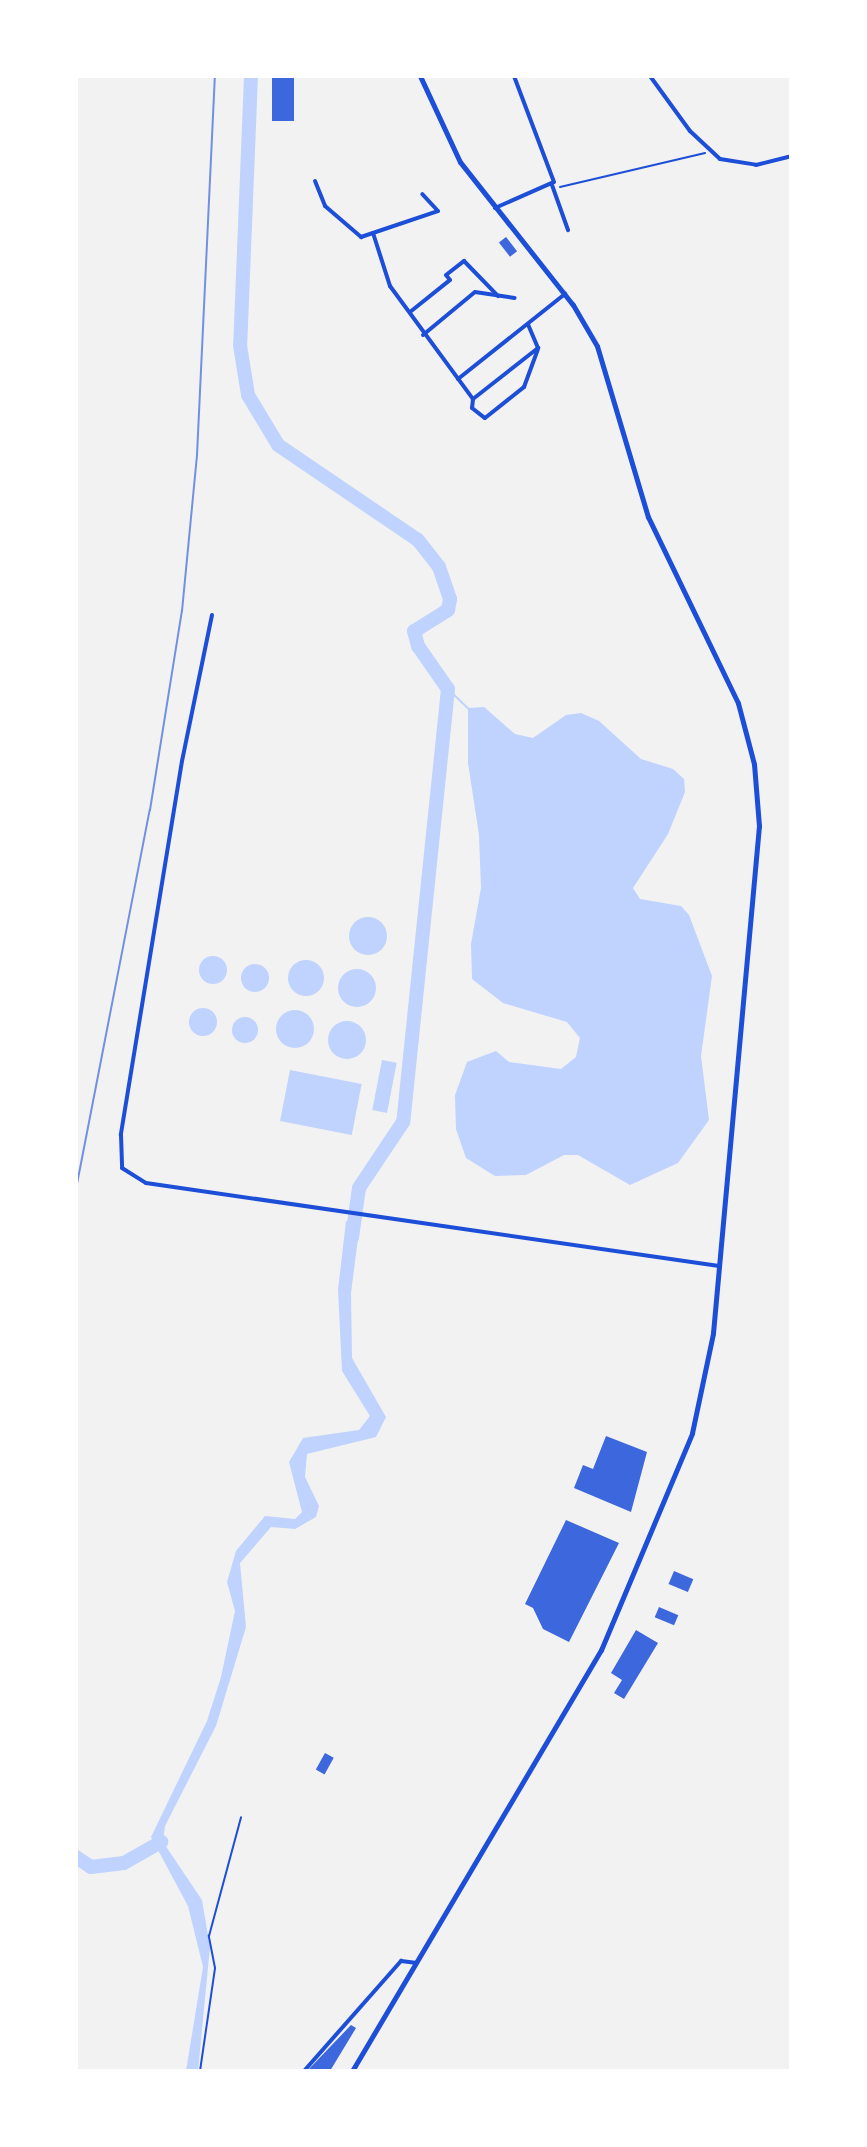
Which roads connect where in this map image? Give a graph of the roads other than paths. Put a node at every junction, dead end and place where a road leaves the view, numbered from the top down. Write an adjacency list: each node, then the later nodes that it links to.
1 (420, 76): 8 (main road)
2 (514, 76): 6 (street)
3 (650, 76): 4 (street)
4 (791, 156)
5 (315, 181): 10 (street)
6 (554, 186): 8 (street); 9 (street)
7 (422, 194): 10 (street)
8 (495, 208): 11 (main road)
9 (568, 230)
10 (373, 233): 14 (street)
11 (565, 294): 15 (street); 21 (main road)
12 (498, 296): 13 (street); 14 (street); 16 (street)
13 (515, 298)
14 (410, 312): 16 (street)
15 (528, 324): 17 (street); 18 (street)
16 (423, 335): 18 (street)
17 (538, 348): 19 (street); 19 (street)
18 (458, 379): 19 (street)
19 (473, 399)
20 (212, 615): 21 (street)
21 (719, 1266): 22 (main road)
22 (417, 1963): 23 (street); 24 (main road)
23 (304, 2071)
24 (352, 2071)

